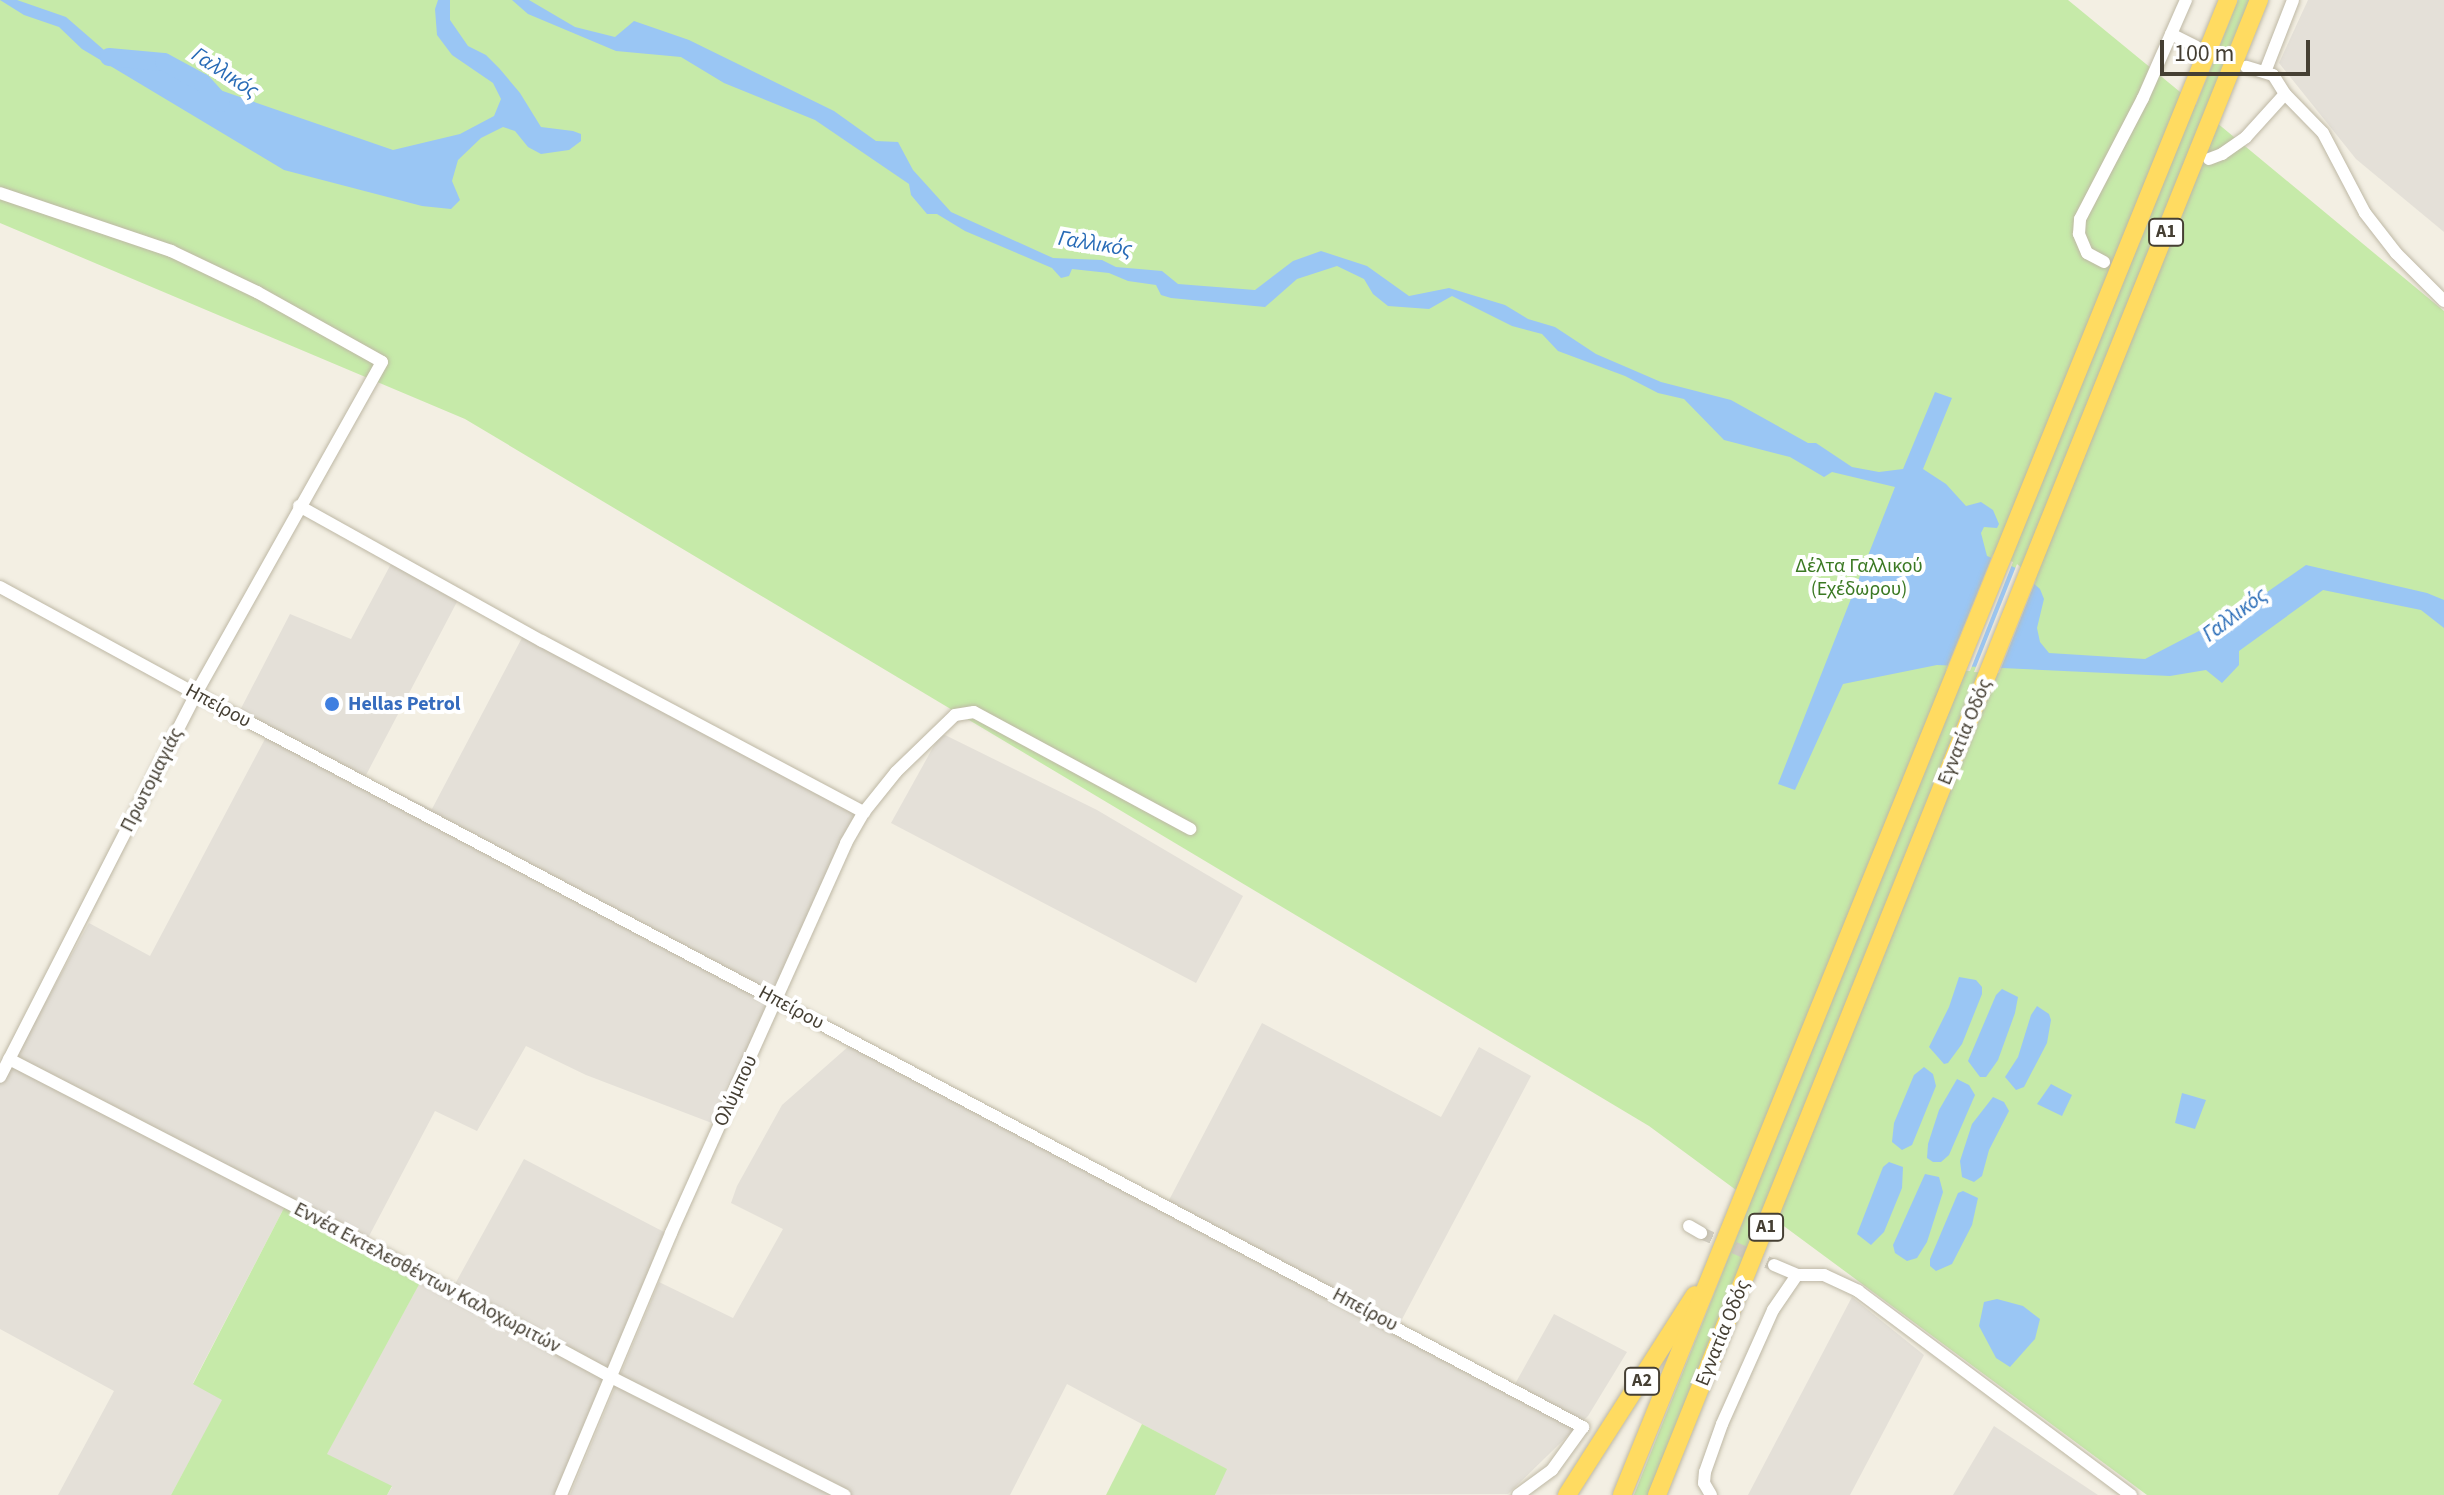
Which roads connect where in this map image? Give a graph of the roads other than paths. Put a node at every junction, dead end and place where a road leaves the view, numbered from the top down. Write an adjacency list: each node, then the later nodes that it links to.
1 (2186, 0): 5 (street)
2 (2228, 0): 9 (highway, Εγνατία Οδός / Α1)
3 (2259, 0): 10 (highway, Εγνατία Οδός / Α1)
4 (2293, 0): 8 (street)
5 (2171, 34): 6 (street); 15 (street)
6 (2196, 47)
7 (2246, 67): 8 (street)
8 (2265, 72): 11 (street)
9 (2197, 78): 12 (highway); 19 (highway, Εγνατία Οδός / Α1)
10 (2224, 87): 13 (highway); 20 (highway, Εγνατία Οδός / Α1)
11 (2285, 94): 13 (street); 16 (street)
12 (2169, 124)
13 (2210, 150)
14 (0, 193): 21 (street, Πρωτομαγιάς)
15 (2104, 262)
16 (2444, 301)
17 (2078, 346): 19 (highway)
18 (2124, 368): 20 (highway)
19 (2055, 429): 32 (highway, Εγνατία Οδός / Α1)
20 (2082, 440): 40 (highway, Εγνατία Οδός / Α1)
21 (299, 506): 23 (street, Πρωτομαγιάς); 24 (street)
22 (0, 587): 23 (street, Ηπείρου)
23 (196, 694): 26 (street, Ηπείρου); 27 (street, Πρωτομαγιάς)
24 (864, 812): 25 (street, Ολύμπου); 26 (street, Ολύμπου)
25 (1190, 829)
26 (778, 1001): 34 (street, Ολύμπου); 37 (street, Ηπείρου)
27 (9, 1059): 28 (street, Πρωτομαγιάς); 34 (street, Εννέα Εκτελεσθέντων Καλοχωριτών)
28 (0, 1077)
29 (1689, 1226): 30 (street)
30 (1701, 1233)
31 (1774, 1265): 33 (street)
32 (1715, 1266): 38 (highway, Α2); 39 (highway, Α1)
33 (1797, 1275): 41 (street); 42 (street)
34 (609, 1376): 35 (street, Ολύμπου); 36 (street, Εννέα Εκτελεσθέντων Καλοχωριτών)
35 (561, 1495)
36 (845, 1495)
37 (1518, 1495)
38 (1567, 1495)
39 (1622, 1495)
40 (1660, 1495)
41 (1711, 1495)
42 (2131, 1495)

